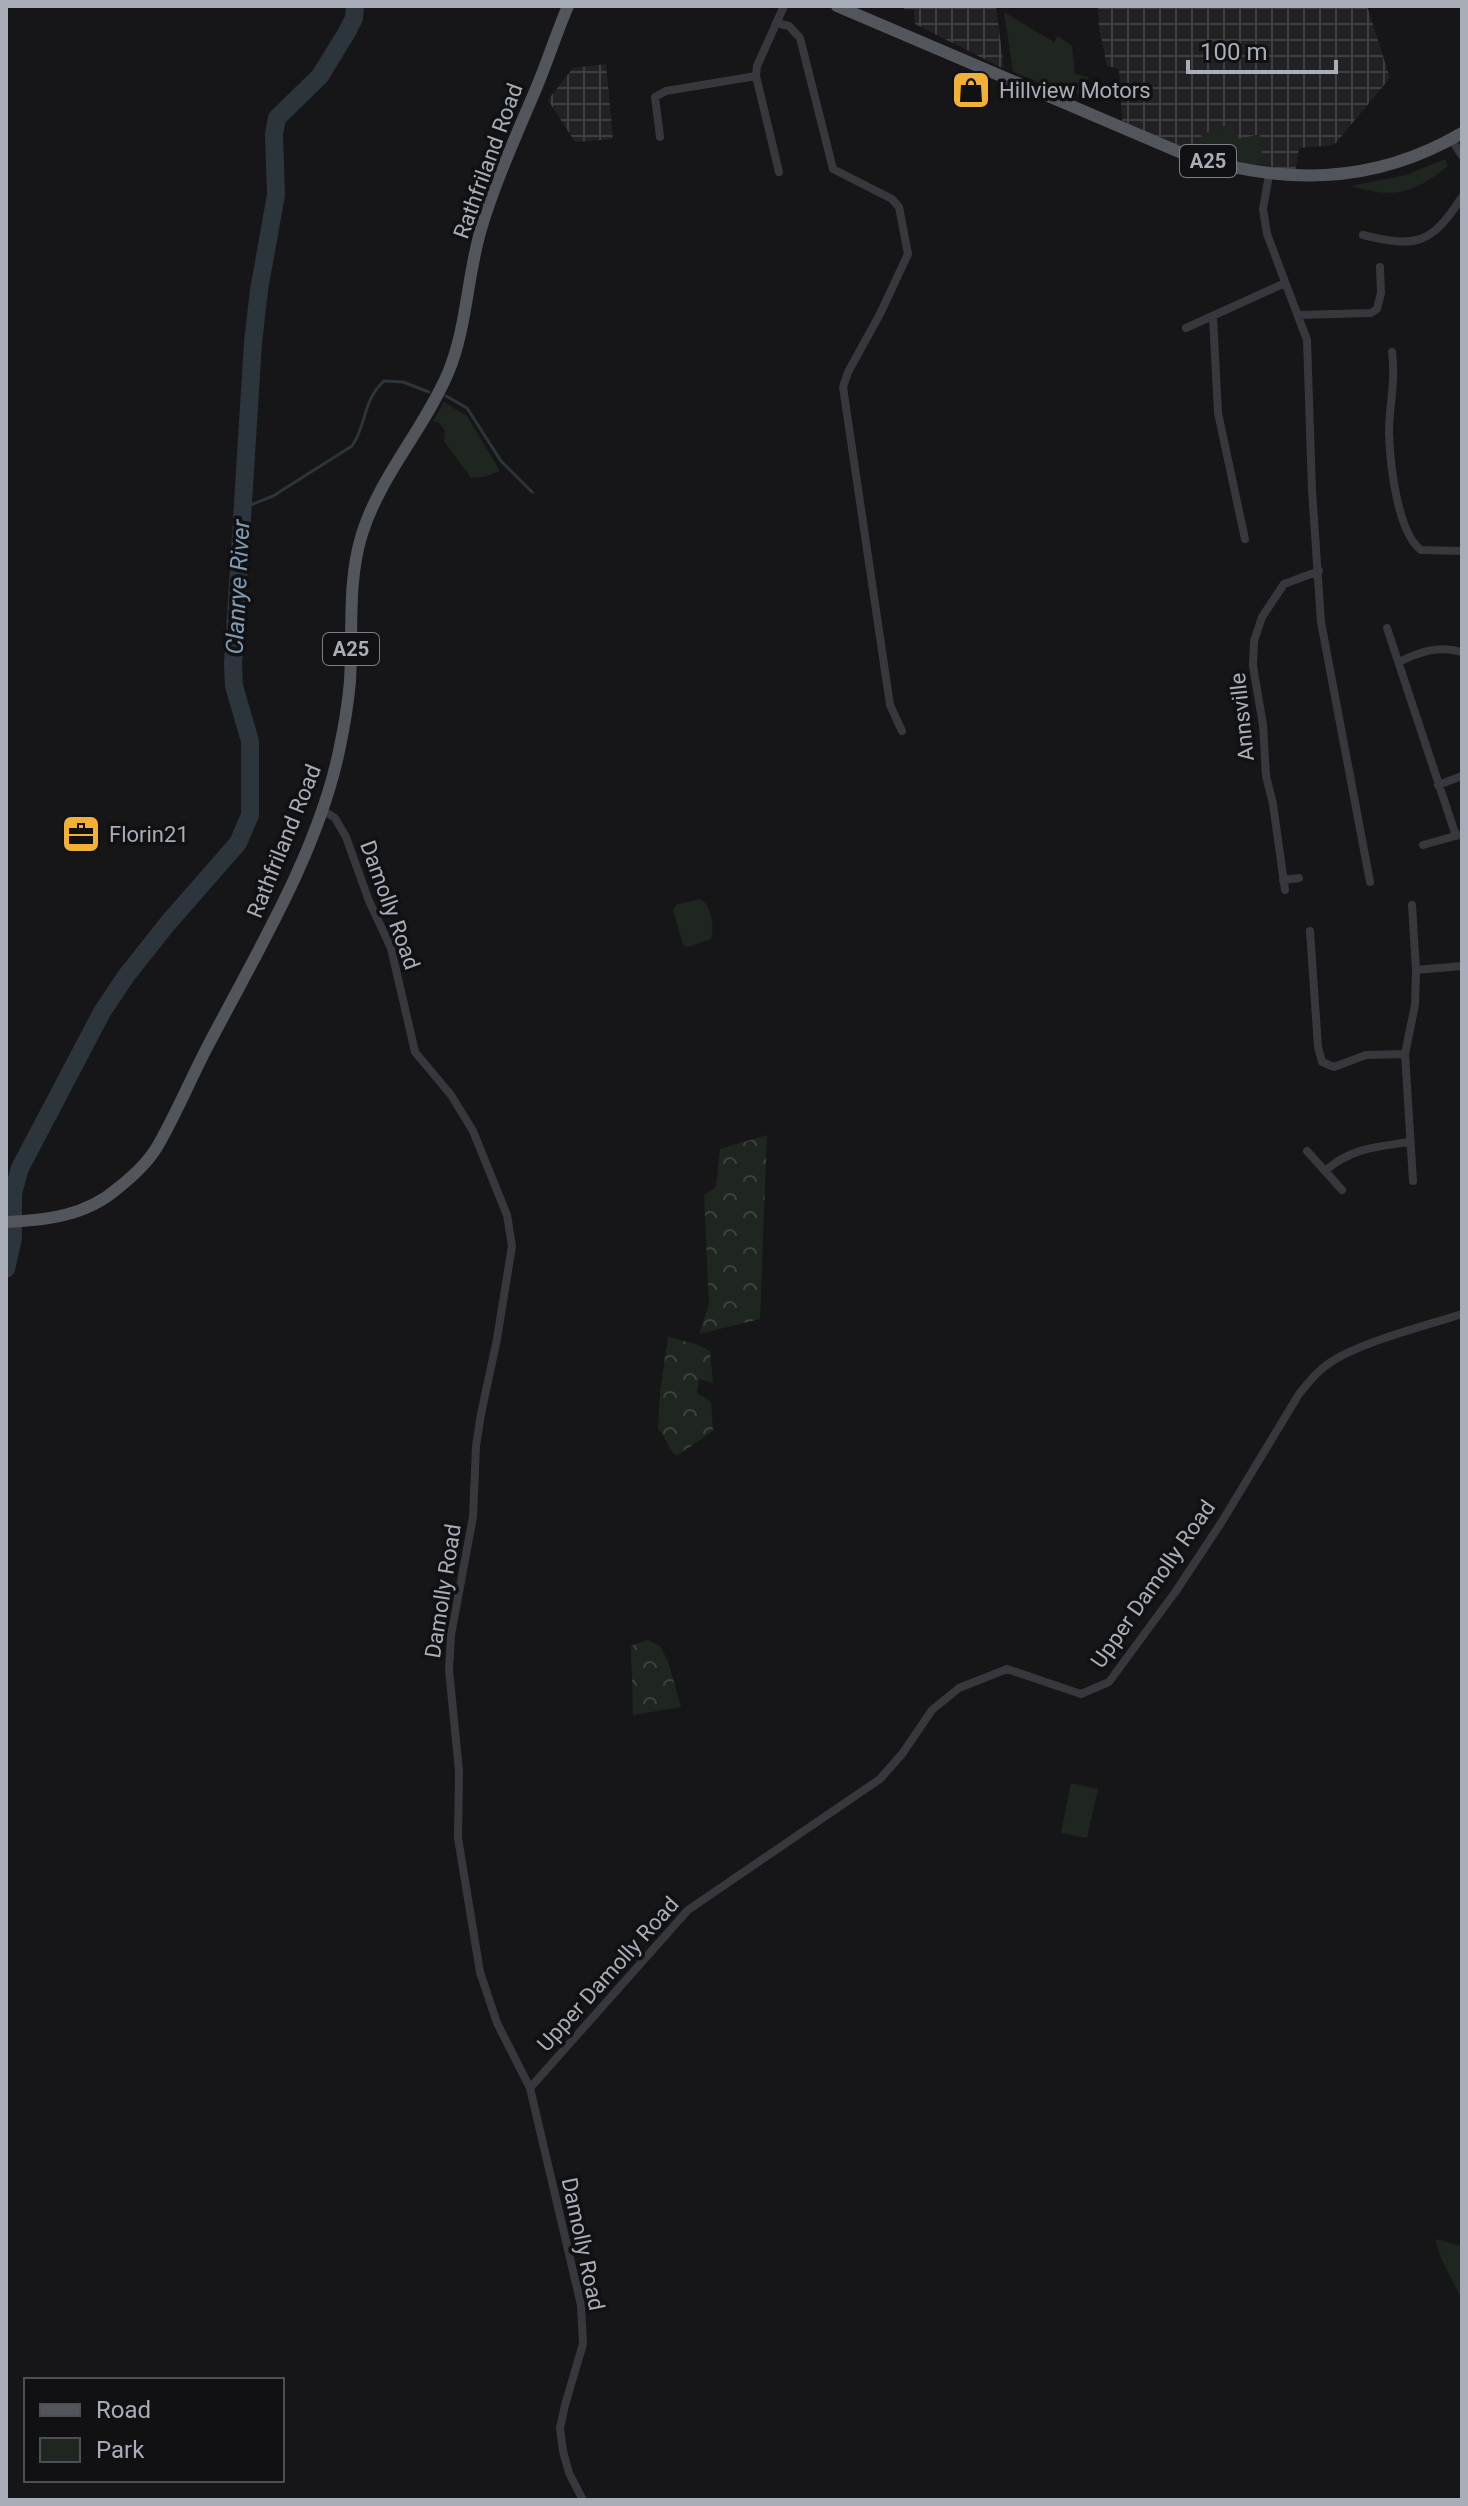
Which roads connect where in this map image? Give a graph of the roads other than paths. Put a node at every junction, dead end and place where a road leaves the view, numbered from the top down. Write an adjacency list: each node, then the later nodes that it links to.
1 (568, 6): 28 (main road, Rathfriland Road / A25)
2 (784, 6): 4 (street)
3 (837, 6): 10 (main road, A25)
4 (776, 23): 5 (street); 25 (street)
5 (756, 76): 7 (street); 9 (street)
6 (1457, 136): 8 (street); 10 (main road, A25)
7 (660, 137)
8 (1462, 156)
9 (779, 172)
10 (1269, 175): 14 (street)
11 (1462, 197): 12 (street)
12 (1363, 235)
13 (1380, 267): 15 (street)
14 (1285, 283): 15 (street); 16 (street)
15 (1298, 315): 21 (street)
16 (1213, 317): 17 (street); 19 (street)
17 (1186, 328)
18 (1392, 352): 20 (street)
19 (1245, 539)
20 (1462, 551)
21 (1319, 571): 32 (street, Annsville); 33 (street)
22 (1387, 628): 24 (street)
23 (1462, 652): 24 (street)
24 (1399, 662): 27 (street)
25 (902, 731)
26 (1462, 776): 27 (street)
27 (1438, 785): 29 (street)
28 (321, 809): 45 (main road, Rathfriland Road / A25); 47 (street, Damolly Road)
29 (1459, 835): 30 (street)
30 (1423, 845)
31 (1299, 878): 32 (street)
32 (1283, 880): 34 (street, Annsville)
33 (1370, 882)
34 (1285, 890)
35 (1412, 905): 38 (street)
36 (1310, 931): 39 (street)
37 (1462, 966): 38 (street)
38 (1416, 970): 39 (street)
39 (1405, 1054): 40 (street)
40 (1409, 1142): 42 (street); 43 (street)
41 (1307, 1151): 42 (street)
42 (1325, 1171): 44 (street)
43 (1413, 1181)
44 (1342, 1190)
45 (6, 1222)
46 (1462, 1314): 47 (street, Upper Damolly Road)
47 (530, 2088): 48 (street, Damolly Road)
48 (583, 2500)

